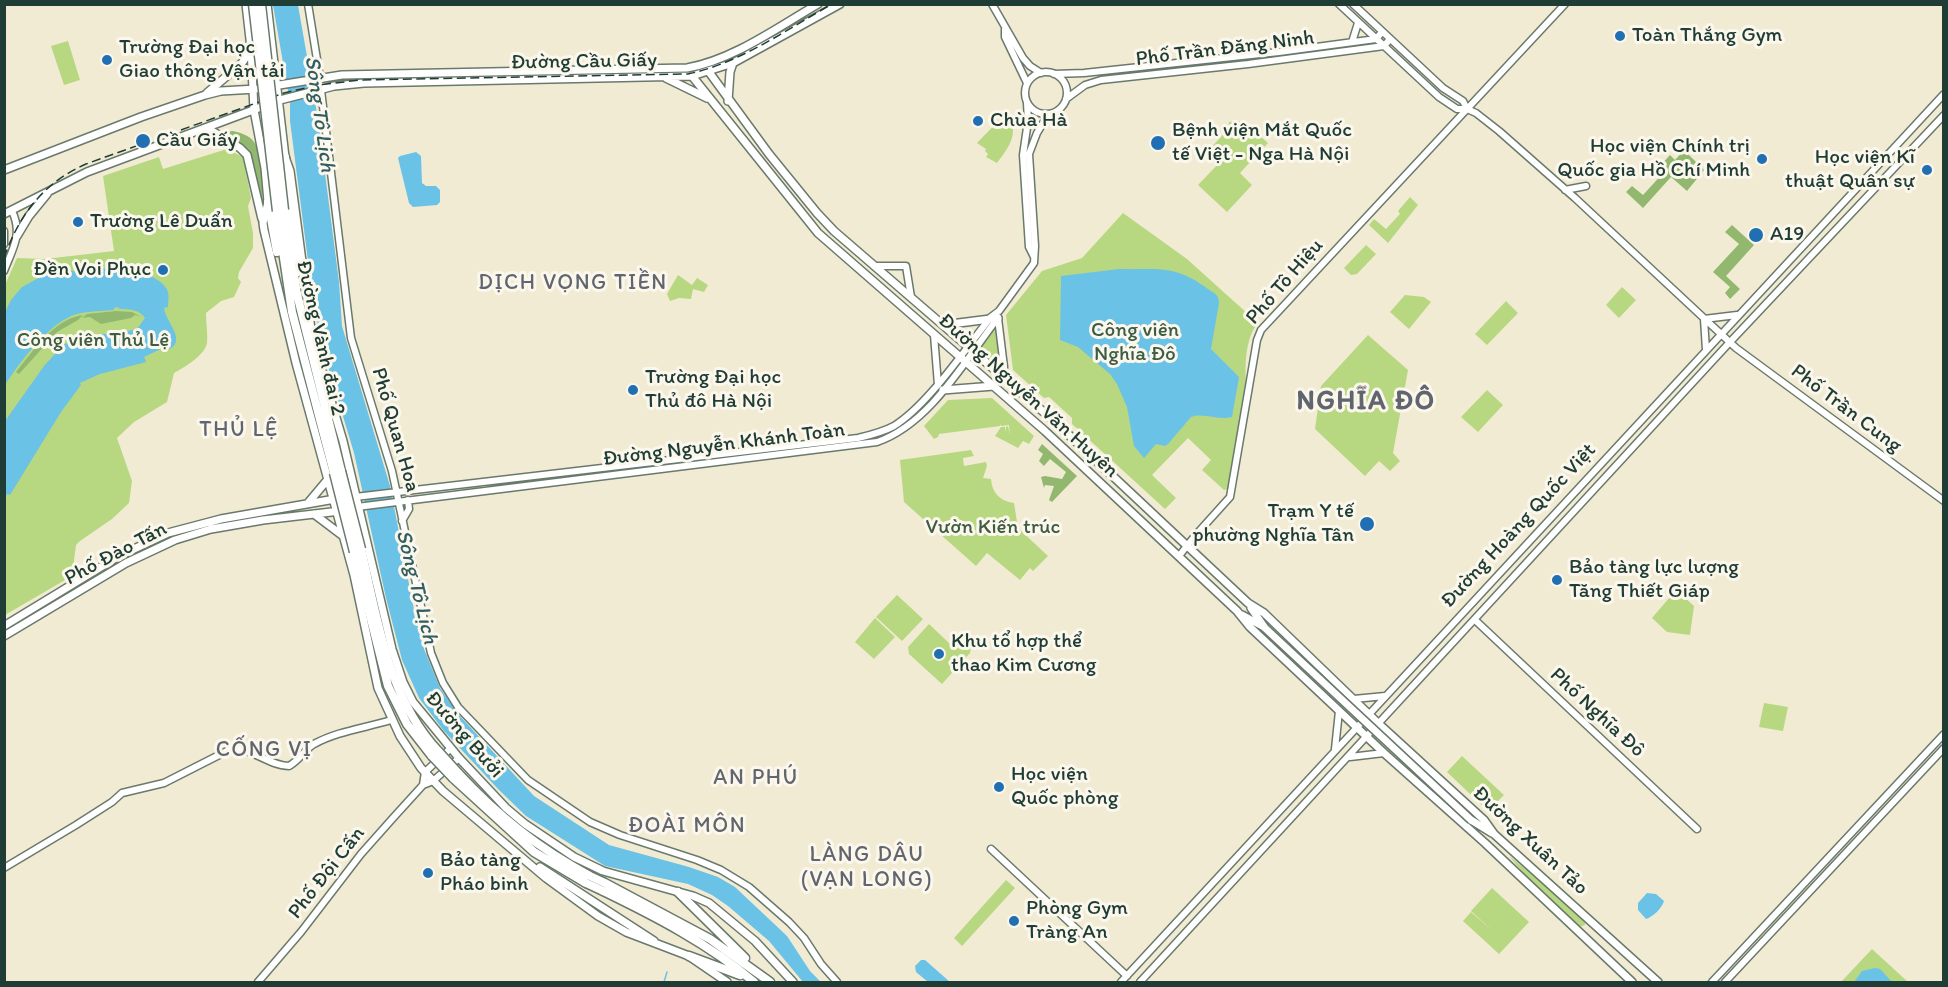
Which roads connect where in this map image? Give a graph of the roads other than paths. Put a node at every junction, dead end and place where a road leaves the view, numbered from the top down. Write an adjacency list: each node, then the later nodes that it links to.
1 (246, 4): 21 (main road)
2 (253, 4): 61 (highway, bridge)
3 (261, 4): 61 (highway, bridge)
4 (267, 4): 36 (main road, Đường Bưởi)
5 (308, 4): 33 (main road)
6 (818, 4): 14 (main road, Đường Cầu Giấy)
7 (840, 4): 16 (main road, Đường Cầu Giấy)
8 (992, 4): 13 (main road)
9 (1339, 4): 12 (main road)
10 (1353, 4): 15 (main road)
11 (1565, 4): 49 (main road, Phố Tô Hiệu)
12 (1358, 23): 17 (main road); 19 (main road)
13 (1005, 29): 29 (main road); 35 (main road)
14 (773, 30): 16 (main road); 27 (main road, Đường Cầu Giấy)
15 (1382, 32): 17 (main road); 18 (main road)
16 (778, 39): 25 (main road, Đường Cầu Giấy)
17 (1376, 39): 19 (main road, Phố Trần Đăng Ninh); 20 (main road)
18 (1390, 39): 20 (main road); 40 (main road)
19 (1352, 42): 22 (main road, Phố Trần Đăng Ninh)
20 (1383, 46): 24 (main road, Phố Trần Đăng Ninh); 44 (main road)
21 (251, 48): 38 (main road); 42 (main road)
22 (1279, 52): 23 (main road, Phố Trần Đăng Ninh); 24 (main road)
23 (1216, 59): 26 (main road); 30 (main road, Phố Trần Đăng Ninh)
24 (1280, 60): 26 (main road, Phố Trần Đăng Ninh)
25 (733, 63): 28 (main road, Đường Cầu Giấy); 47 (main road)
26 (1216, 67): 45 (main road, Phố Trần Đăng Ninh)
27 (550, 70): 33 (main road, Đường Cầu Giấy); 34 (main road)
28 (709, 72): 31 (main road, Đường Cầu Giấy); 37 (main road, Đường Nguyễn Văn Huyên)
29 (1041, 73): 30 (main road); 35 (main road)
30 (1054, 74): 45 (main road)
31 (692, 76): 32 (main road, Đường Cầu Giấy); 43 (main road, Đường Nguyễn Văn Huyên)
32 (664, 77): 34 (main road, Đường Cầu Giấy); 43 (main road)
33 (320, 78): 36 (main road, Đường Cầu Giấy)
34 (551, 79): 39 (main road, Đường Cầu Giấy)
35 (1027, 83): 48 (main road)
36 (277, 86): 38 (main road); 46 (main road, Đường Bưởi)
37 (718, 86): 43 (main road); 47 (main road, Đường Nguyễn Văn Huyên)
38 (252, 89): 42 (main road); 50 (main road)
39 (321, 90): 46 (main road, Đường Cầu Giấy); 95 (main road, Phố Quan Hoa)
40 (1445, 90): 44 (main road); 49 (main road)
41 (1944, 94): 75 (main road, Đường Hoàng Quốc Việt)
42 (205, 95): 56 (main road)
43 (707, 97): 71 (main road, Đường Nguyễn Văn Huyên)
44 (1439, 97): 49 (main road)
45 (1066, 99): 51 (main road)
46 (280, 100): 50 (main road); 55 (main road, Đường Bưởi)
47 (728, 100): 68 (main road, Đường Nguyễn Văn Huyên)
48 (1027, 103): 51 (main road); 54 (main road, Đường Nguyễn Khánh Toàn)
49 (1467, 109): 59 (main road, Phố Trần Cung); 110 (main road, Phố Tô Hiệu)
50 (254, 110): 53 (main road); 60 (main road)
51 (1048, 115): 54 (main road, Đường Nguyễn Khánh Toàn)
52 (1944, 115): 81 (main road, Đường Hoàng Quốc Việt)
53 (207, 128): 58 (main road); 63 (main road)
54 (1026, 156): 76 (main road, Đường Nguyễn Khánh Toàn)
55 (285, 157): 74 (highway); 96 (main road, Đường Bưởi)
56 (7, 167)
57 (1586, 186): 59 (main road)
58 (54, 188): 62 (main road); 65 (main road)
59 (1565, 190): 77 (main road, Phố Trần Cung)
60 (268, 202): 63 (main road); 73 (highway)
61 (280, 210): 73 (highway, Đường Vành đai 2); 74 (highway, Đường Vành đai 2)
62 (7, 213): 65 (main road)
63 (263, 223): 94 (main road)
64 (4, 231): 66 (main road)
65 (17, 236): 67 (main road)
66 (4, 244)
67 (6, 263): 69 (main road)
68 (874, 266): 70 (main road, Đường Nguyễn Văn Huyên); 72 (main road)
69 (4, 271)
70 (893, 281): 71 (main road); 72 (main road, Đường Nguyễn Văn Huyên)
71 (884, 290): 80 (main road, Đường Nguyễn Văn Huyên)
72 (911, 297): 78 (main road, Đường Nguyễn Văn Huyên)
73 (292, 312): 94 (highway, Đường Vành đai 2)
74 (302, 312): 94 (highway, Đường Vành đai 2)
75 (1737, 315): 77 (main road); 79 (main road, Đường Hoàng Quốc Việt)
76 (996, 316): 78 (main road); 82 (main road, Đường Nguyễn Khánh Toàn); 85 (main road)
77 (1704, 319): 79 (main road, Phố Trần Cung); 83 (main road)
78 (943, 325): 82 (main road, Đường Nguyễn Văn Huyên)
79 (1720, 333): 81 (main road, Phố Trần Cung); 83 (main road, Đường Hoàng Quốc Việt)
80 (934, 335): 84 (main road, Đường Nguyễn Văn Huyên); 87 (main road)
81 (1730, 342): 99 (main road, Phố Trần Cung); 114 (main road, Đường Hoàng Quốc Việt)
82 (970, 349): 84 (main road, Đường Nguyễn Khánh Toàn); 85 (main road, Đường Nguyễn Văn Huyên)
83 (1706, 350): 119 (main road, Đường Hoàng Quốc Việt)
84 (963, 358): 86 (main road, Đường Nguyễn Văn Huyên); 87 (main road, Đường Nguyễn Khánh Toàn)
85 (1003, 376): 88 (main road, Đường Nguyễn Văn Huyên)
86 (994, 386): 87 (main road); 89 (main road, Đường Nguyễn Văn Huyên)
87 (940, 387): 91 (main road, Đường Nguyễn Khánh Toàn); 93 (main road, Đường Nguyễn Khánh Toàn)
88 (1054, 421): 89 (main road); 90 (main road, Đường Nguyễn Văn Huyên)
89 (1045, 430): 92 (main road, Đường Nguyễn Văn Huyên)
90 (1092, 457): 92 (main road); 110 (main road, Đường Nguyễn Văn Huyên)
91 (644, 463): 93 (main road); 95 (main road, Đường Nguyễn Khánh Toàn)
92 (1083, 466): 111 (main road, Đường Nguyễn Văn Huyên)
93 (645, 471): 98 (main road, Đường Nguyễn Khánh Toàn)
94 (334, 474): 97 (main road); 101 (main road); 148 (highway, bridge)
95 (394, 493): 96 (main road, Đường Nguyễn Khánh Toàn); 100 (main road, Phố Quan Hoa)
96 (355, 497): 97 (main road, Phố Đào Tấn); 102 (main road, Đường Bưởi)
97 (333, 499): 101 (main road, Phố Đào Tấn); 103 (main road)
98 (408, 500): 100 (main road, Đường Nguyễn Khánh Toàn); 106 (main road)
99 (1944, 501)
100 (396, 502): 102 (main road, Đường Nguyễn Khánh Toàn); 106 (main road, Phố Quan Hoa)
101 (308, 503): 105 (main road, Phố Đào Tấn)
102 (357, 507): 103 (main road, Phố Đào Tấn); 108 (main road, Đường Bưởi)
103 (336, 511): 104 (main road, Phố Đào Tấn); 109 (main road)
104 (314, 514): 107 (main road, Phố Đào Tấn); 109 (main road)
105 (226, 518): 107 (main road); 115 (main road, Phố Đào Tấn)
106 (402, 521): 161 (main road, Phố Quan Hoa)
107 (227, 526): 117 (main road, Phố Đào Tấn)
108 (361, 526): 109 (main road); 129 (main road, Đường Bưởi)
109 (343, 533): 124 (main road)
110 (1188, 545): 111 (main road, Phố Tô Hiệu); 112 (main road, Đường Nguyễn Văn Huyên)
111 (1179, 556): 113 (main road, Đường Nguyễn Văn Huyên)
112 (1248, 603): 116 (main road); 118 (main road, Đường Nguyễn Văn Huyên)
113 (1240, 614): 116 (main road); 121 (main road, Đường Nguyễn Văn Huyên)
114 (1474, 620): 125 (main road, Đường Hoàng Quốc Việt); 141 (main road, Phố Nghĩa Đô)
115 (4, 626)
116 (1265, 628): 140 (main road, bridge)
117 (4, 636)
118 (1342, 688): 120 (main road, Đường Nguyễn Văn Huyên); 121 (main road)
119 (1386, 696): 120 (main road); 123 (main road, Đường Hoàng Quốc Việt)
120 (1354, 699): 123 (main road, Đường Nguyễn Văn Huyên)
121 (1329, 701): 122 (main road, Đường Nguyễn Văn Huyên)
122 (1339, 711): 126 (main road, Đường Nguyễn Văn Huyên); 131 (main road)
123 (1369, 714): 125 (main road, Đường Nguyễn Văn Huyên); 126 (main road, Đường Hoàng Quốc Việt)
124 (391, 720): 137 (main road); 146 (main road)
125 (1379, 724): 128 (main road, Đường Hoàng Quốc Việt); 132 (main road, Đường Xuân Tảo)
126 (1356, 728): 128 (main road, Đường Nguyễn Văn Huyên); 131 (main road, Đường Hoàng Quốc Việt)
127 (1944, 734): 166 (main road)
128 (1367, 738): 133 (main road, Đường Xuân Tảo); 134 (main road, Đường Hoàng Quốc Việt)
129 (451, 748): 135 (main road, Đường Bưởi); 137 (main road)
130 (1944, 748): 167 (main road)
131 (1335, 750): 150 (main road, Đường Hoàng Quốc Việt)
132 (1408, 750): 136 (main road); 142 (main road, Đường Xuân Tảo)
133 (1384, 753): 134 (main road); 136 (main road, Đường Xuân Tảo)
134 (1349, 757): 152 (main road, Đường Hoàng Quốc Việt)
135 (459, 758): 138 (main road, Phố Đội Cấn); 147 (main road, Đường Bưởi)
136 (1395, 762): 143 (main road, Đường Xuân Tảo)
137 (425, 772): 138 (main road); 139 (main road)
138 (433, 781): 139 (main road, Phố Đội Cấn); 145 (main road)
139 (423, 785): 157 (main road, Phố Đội Cấn)
140 (1471, 820): 142 (main road); 143 (main road)
141 (1697, 829)
142 (1494, 834): 165 (main road, Đường Xuân Tảo)
143 (1485, 843): 164 (main road, Đường Xuân Tảo)
144 (991, 849): 155 (main road)
145 (525, 858): 151 (main road); 153 (main road)
146 (4, 868)
147 (603, 872): 149 (main road, Đường Bưởi); 151 (main road)
148 (603, 886): 156 (highway); 159 (highway)
149 (678, 892): 156 (highway); 160 (main road, Đường Bưởi)
150 (1203, 894): 152 (main road); 155 (main road, Đường Hoàng Quốc Việt)
151 (588, 898): 153 (main road)
152 (1214, 903): 163 (main road, Đường Hoàng Quốc Việt)
153 (657, 945): 154 (main road)
154 (689, 956): 158 (main road); 159 (highway)
155 (1127, 976): 162 (main road, Đường Hoàng Quốc Việt)
156 (768, 981)
157 (258, 982)
158 (727, 982)
159 (754, 982)
160 (793, 982)
161 (837, 982)
162 (1121, 982)
163 (1140, 982)
164 (1632, 982)
165 (1658, 982)
166 (1712, 982)
167 (1725, 982)

